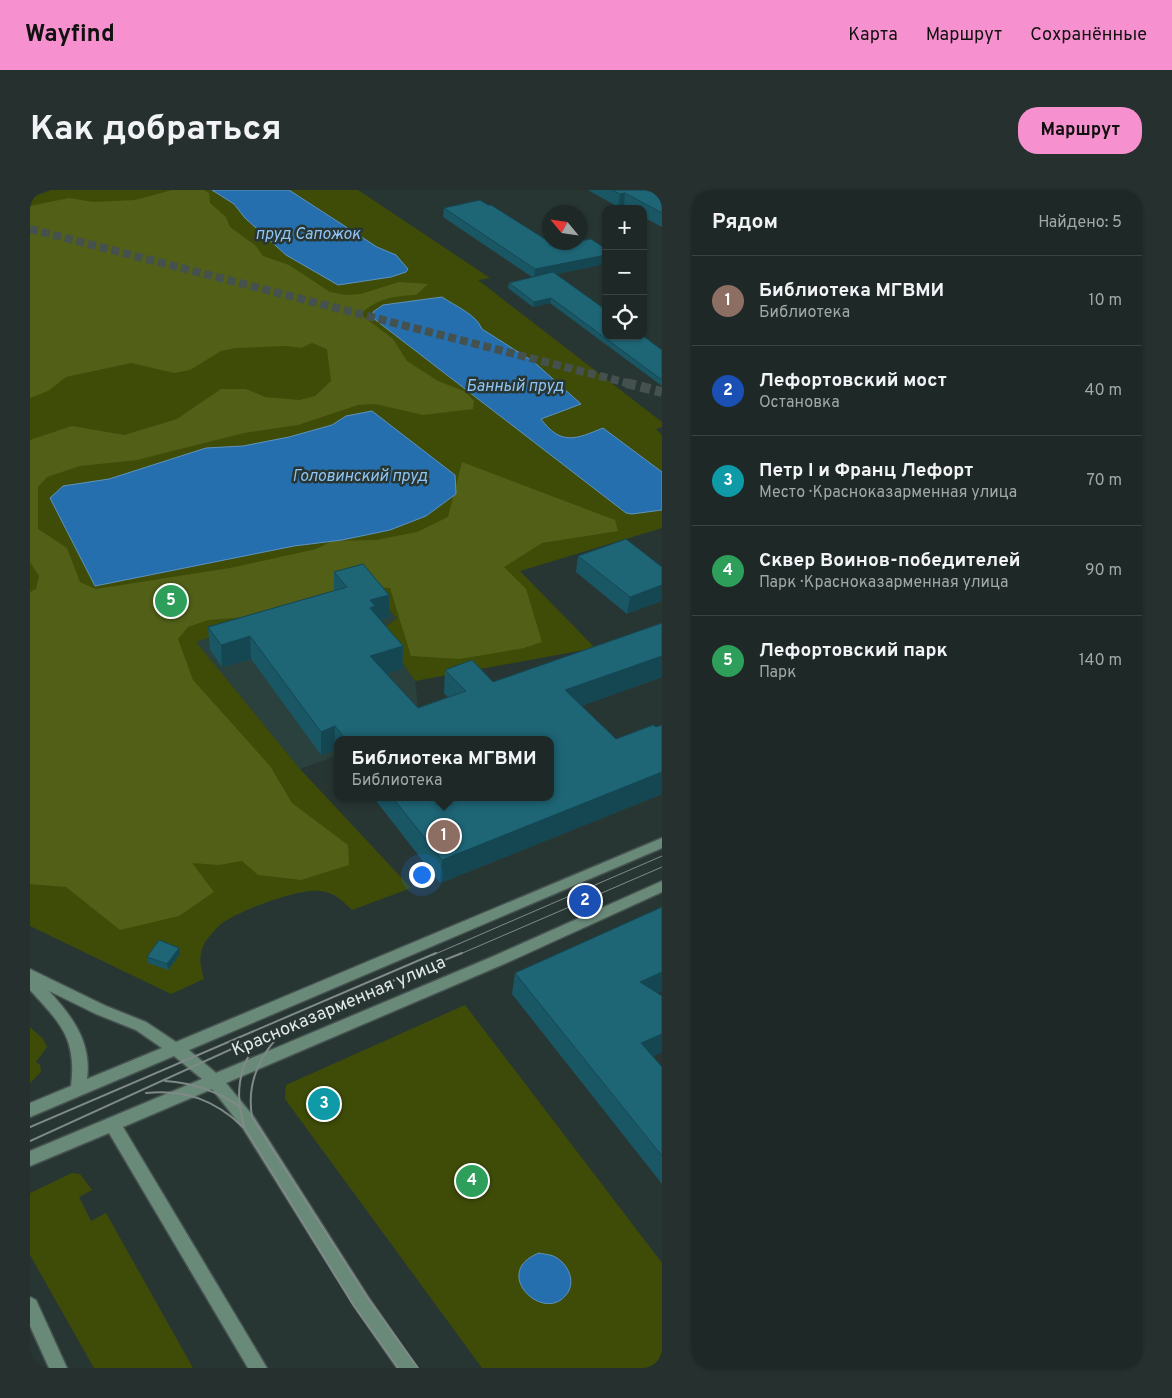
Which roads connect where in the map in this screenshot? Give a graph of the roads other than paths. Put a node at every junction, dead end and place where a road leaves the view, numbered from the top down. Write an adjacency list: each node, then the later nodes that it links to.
1 (662, 843): 5 (main road, Красноказарменная улица)
2 (662, 886): 6 (main road, Красноказарменная улица)
3 (30, 975): 5 (main road)
4 (30, 980): 7 (main road)
5 (174, 1049): 6 (main road); 7 (main road, Красноказарменная улица)
6 (216, 1082): 9 (main road, Красноказарменная улица); 14 (main road)
7 (78, 1090): 8 (main road, Красноказарменная улица)
8 (30, 1110)
9 (112, 1123): 10 (main road, Красноказарменная улица); 13 (main road)
10 (30, 1159)
11 (30, 1306): 12 (main road)
12 (58, 1368)
13 (258, 1368)
14 (408, 1368)

